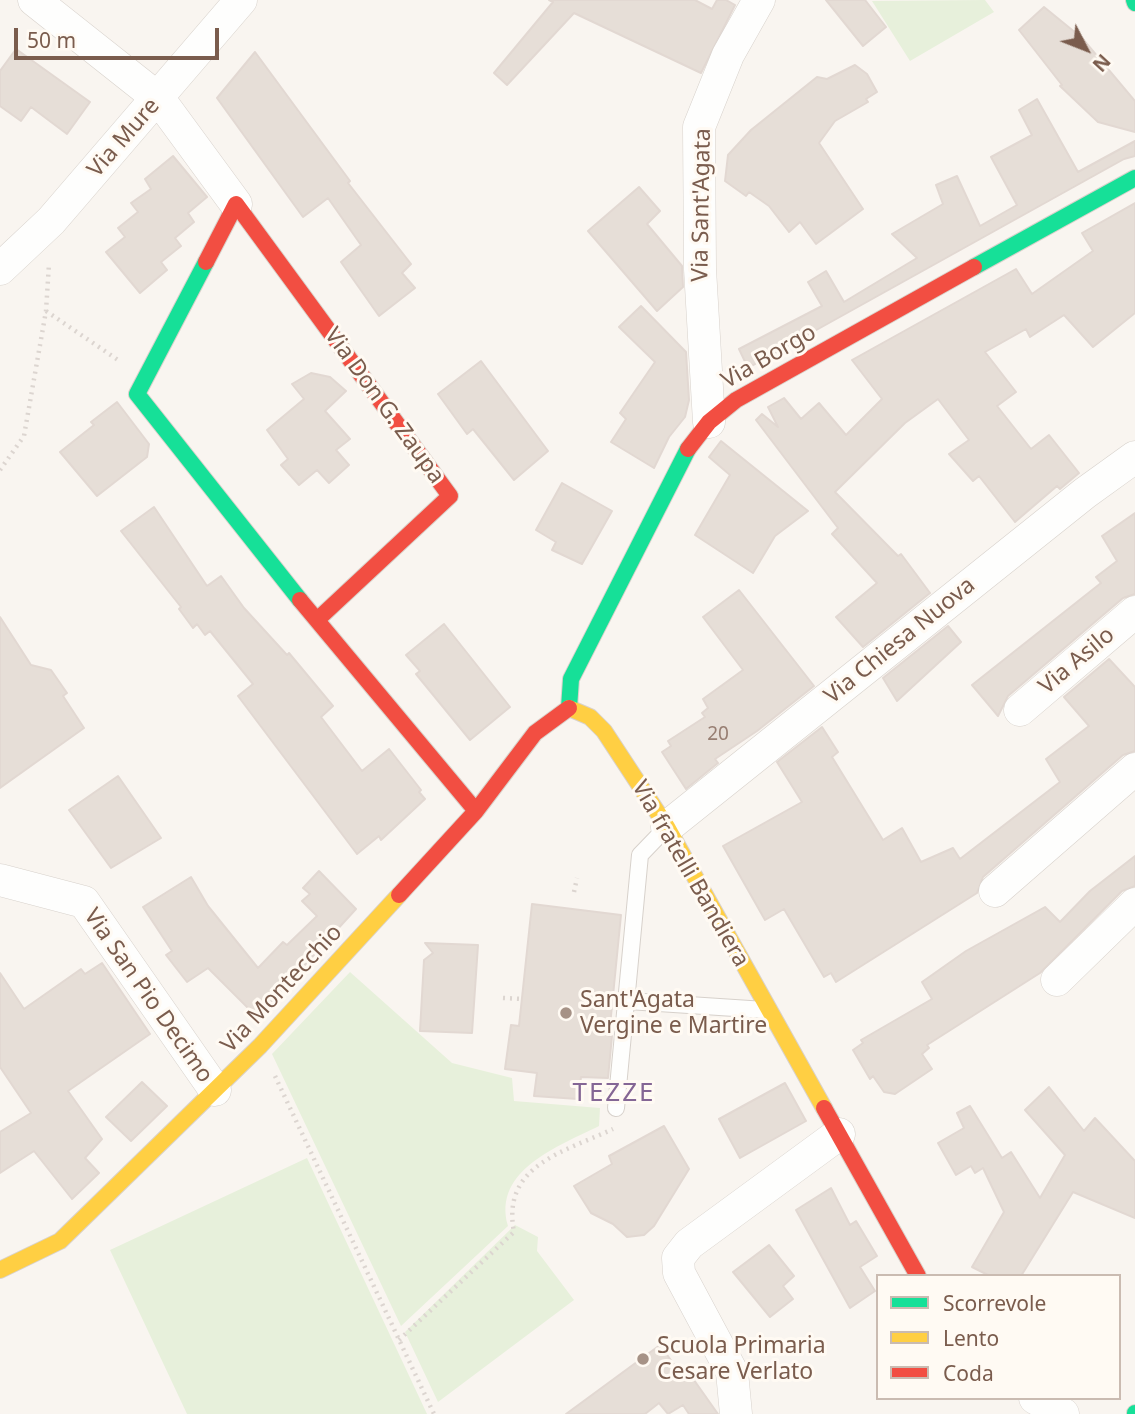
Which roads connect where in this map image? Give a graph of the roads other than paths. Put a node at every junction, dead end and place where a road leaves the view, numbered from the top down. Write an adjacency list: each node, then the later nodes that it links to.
1 (34, 0): 4 (street, Via Don G. Zaupa)
2 (241, 0): 4 (street, Via Mure)
3 (759, 0): 8 (street, Via Sant'Agata)
4 (159, 99): 6 (street, Via Don G. Zaupa); 7 (street, Via Mure)
5 (1135, 178): 8 (street, Via Borgo)
6 (236, 204): 11 (street); 11 (street, Via Don G. Zaupa)
7 (0, 269)
8 (709, 422): 12 (street, Via Borgo)
9 (1135, 457): 16 (street, Via Chiesa Nuova)
10 (1135, 612): 13 (street, Via Asilo)
11 (317, 620): 15 (street)
12 (569, 708): 15 (street, Via Montecchio); 16 (street, Via fratelli Bandiera)
13 (1020, 710)
14 (1135, 769): 18 (street)
15 (476, 811): 23 (street, Via Montecchio)
16 (667, 827): 21 (lane); 22 (street, Via fratelli Bandiera)
17 (0, 880): 23 (street, Via San Pio Decimo)
18 (995, 891)
19 (1135, 904): 20 (street)
20 (1057, 980)
21 (628, 1001): 22 (lane); 24 (lane)
22 (770, 1010): 25 (street, Via fratelli Bandiera)
23 (215, 1090): 26 (street, Via Montecchio)
24 (616, 1108)
25 (839, 1134): 27 (street, Via fratelli Bandiera); 29 (street)
26 (0, 1270)
27 (917, 1274)
28 (1038, 1400): 30 (street)
29 (736, 1414)
30 (1063, 1414)

